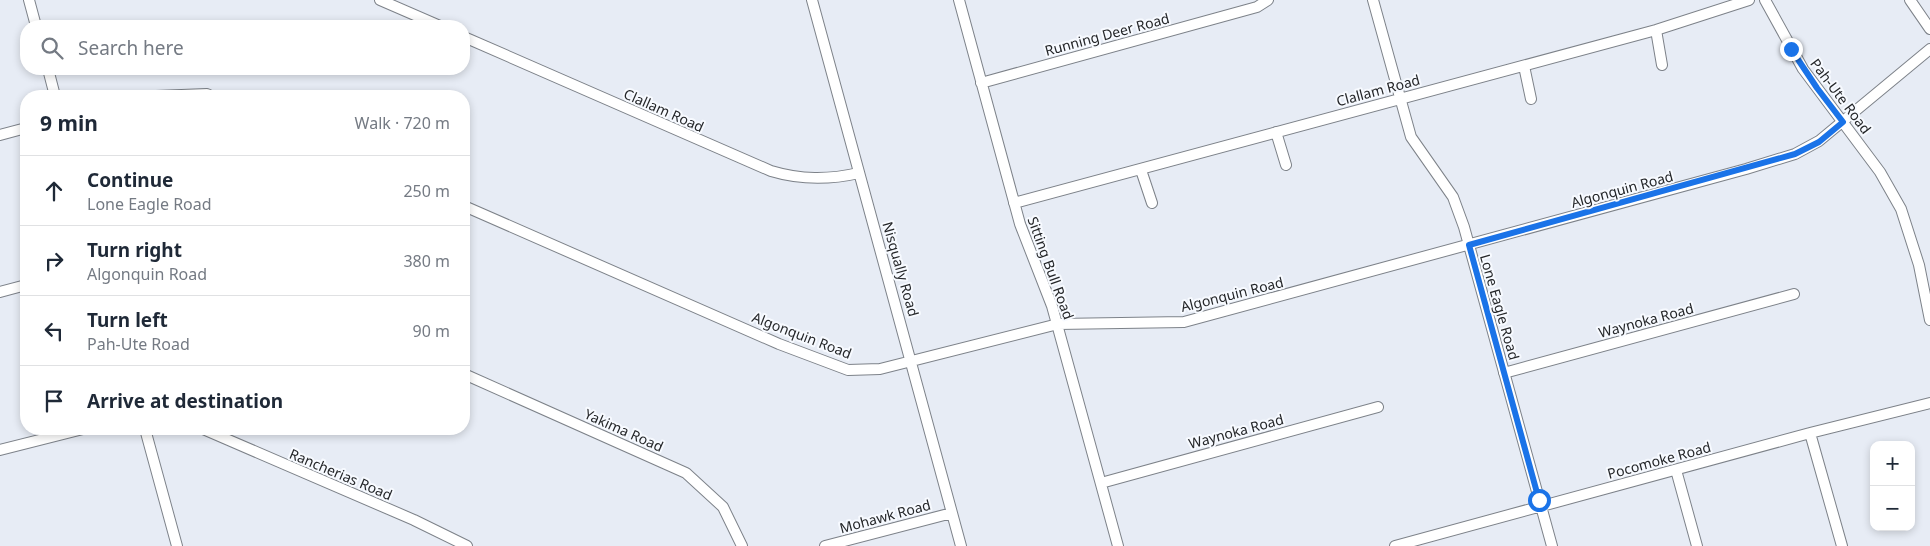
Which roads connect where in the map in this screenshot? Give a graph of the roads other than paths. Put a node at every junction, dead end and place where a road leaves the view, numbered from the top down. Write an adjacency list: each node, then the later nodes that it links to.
1 (29, 0): 10 (street)
2 (380, 0): 11 (street)
3 (812, 0): 29 (street, Nisqually Road)
4 (959, 0): 19 (street, Sitting Bull Road)
5 (1268, 0): 19 (street, Running Deer Road)
6 (1373, 0): 21 (street, Lone Eagle Road)
7 (1749, 0): 13 (street, Clallam Road)
8 (1765, 0): 23 (street, Pah-Ute Road)
9 (1910, 0): 12 (street)
10 (34, 20)
11 (426, 20)
12 (1930, 29)
13 (1656, 30): 16 (street); 17 (street, Clallam Road)
14 (470, 40): 29 (street, Clallam Road)
15 (1930, 49): 23 (street, Algonquin Road)
16 (1662, 65)
17 (1524, 66): 21 (street, Clallam Road); 22 (street)
18 (50, 75): 20 (street)
19 (982, 82): 30 (street, Sitting Bull Road)
20 (53, 90)
21 (1399, 98): 25 (street, Clallam Road); 33 (street, Lone Eagle Road)
22 (1531, 99)
23 (1843, 122): 33 (street, Algonquin Road); 37 (street, Pah-Ute Road)
24 (20, 130): 26 (street)
25 (1276, 132): 27 (street); 28 (street, Clallam Road)
26 (0, 135)
27 (1286, 165)
28 (1141, 170): 30 (street, Clallam Road); 31 (street)
29 (860, 172): 39 (street, Nisqually Road)
30 (1014, 203): 38 (street, Sitting Bull Road)
31 (1152, 203)
32 (470, 209): 39 (street, Algonquin Road)
33 (1469, 245): 38 (street, Algonquin Road); 40 (street, Lone Eagle Road)
34 (20, 287): 35 (street)
35 (0, 292)
36 (1794, 294): 40 (street, Waynoka Road)
37 (1930, 320)
38 (1058, 324): 39 (street, Algonquin Road); 50 (street, Sitting Bull Road)
39 (912, 363): 52 (street, Nisqually Road)
40 (1504, 373): 51 (street, Lone Eagle Road)
41 (470, 377): 56 (street, Yakima Road)
42 (1930, 403): 44 (street, Pocomoke Road)
43 (1378, 406): 50 (street, Waynoka Road)
44 (1810, 432): 49 (street, Pocomoke Road); 63 (street)
45 (59, 435): 48 (street)
46 (147, 435): 54 (street)
47 (216, 435): 55 (street, Rancherias Road)
48 (0, 450)
49 (1676, 470): 51 (street, Pocomoke Road); 62 (street)
50 (1101, 483): 59 (street, Sitting Bull Road)
51 (1541, 506): 53 (street, Pocomoke Road); 61 (street, Lone Eagle Road)
52 (952, 513): 57 (street, Mohawk Road); 58 (street, Nisqually Road)
53 (1413, 544): 60 (street, Pocomoke Road)
54 (177, 546)
55 (467, 546)
56 (742, 546)
57 (825, 546)
58 (962, 546)
59 (1118, 546)
60 (1396, 546)
61 (1552, 546)
62 (1697, 546)
63 (1842, 546)

